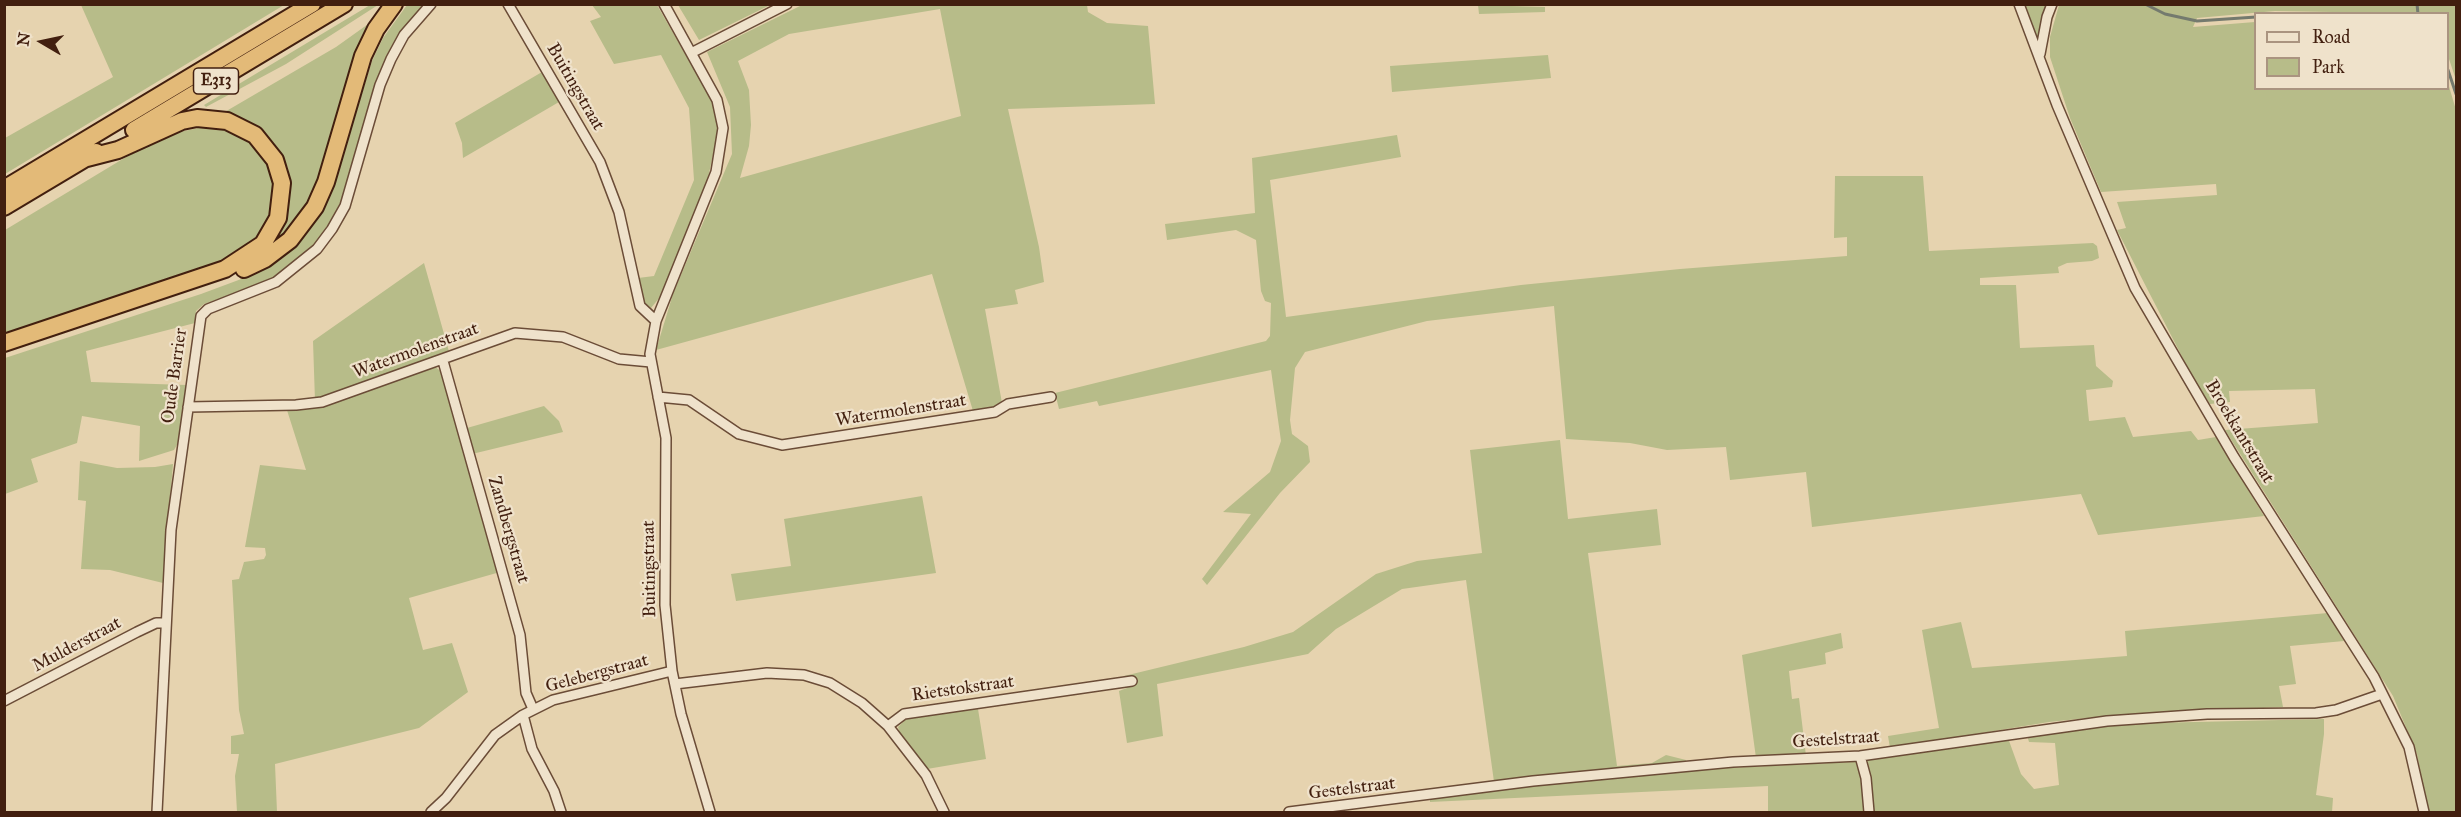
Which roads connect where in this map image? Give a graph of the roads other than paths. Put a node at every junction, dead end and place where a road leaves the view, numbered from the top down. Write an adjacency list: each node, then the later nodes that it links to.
1 (312, 4): 13 (highway, E313)
2 (345, 4): 12 (highway, E313)
3 (394, 4): 17 (highway)
4 (430, 4): 22 (street, Oude Barrier)
5 (508, 4): 15 (street, Buitingstraat)
6 (664, 4): 10 (street, Buitingstraat)
7 (787, 4): 10 (street)
8 (2019, 4): 11 (street, Broekkantstraat)
9 (2052, 4): 11 (street, Broekkantstraat)
10 (693, 52): 15 (street, Buitingstraat)
11 (2040, 59): 27 (street, Broekkantstraat)
12 (87, 158): 14 (highway, E313); 16 (highway)
13 (4, 189)
14 (4, 207)
15 (656, 321): 19 (street, Buitingstraat)
16 (4, 343)
17 (4, 351)
18 (443, 361): 19 (street, Watermolenstraat); 22 (street, Watermolenstraat); 29 (street, Zandbergstraat)
19 (651, 362): 20 (street, Buitingstraat)
20 (658, 397): 21 (street, Watermolenstraat); 24 (street, Buitingstraat)
21 (1051, 397)
22 (189, 407): 23 (street, Oude Barrier)
23 (166, 623): 28 (street, Mulderstraat); 33 (street, Oude Barrier)
24 (672, 671): 26 (street, Buitingstraat); 29 (street, Gelebergstraat)
25 (1132, 681): 31 (street, Rietstokstraat)
26 (675, 684): 31 (street); 36 (street, Buitingstraat)
27 (2382, 694): 32 (street, Gestelstraat); 40 (street, Broekkantstraat)
28 (4, 701)
29 (533, 709): 30 (street, Gelebergstraat)
30 (524, 715): 34 (street, Gelebergstraat); 35 (street)
31 (888, 726): 37 (street)
32 (1860, 756): 38 (street, Gestelstraat); 39 (street)
33 (157, 813)
34 (431, 813)
35 (561, 813)
36 (710, 813)
37 (944, 813)
38 (1289, 813)
39 (1869, 813)
40 (2424, 813)

